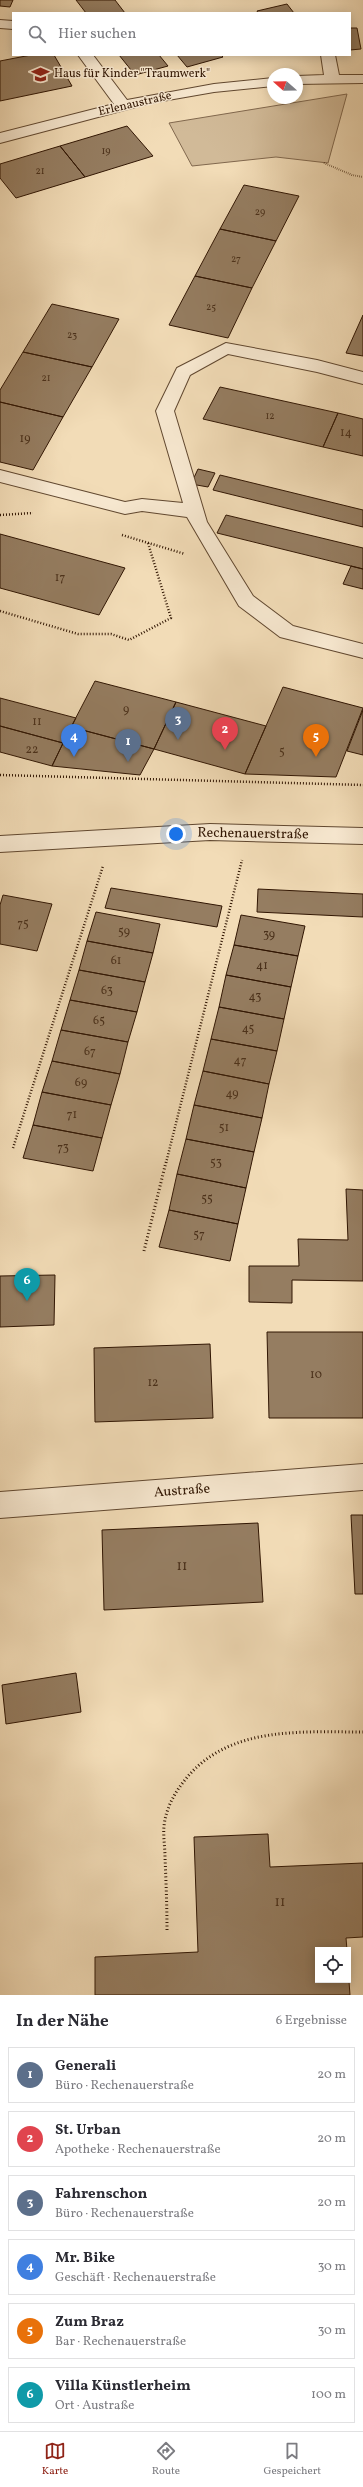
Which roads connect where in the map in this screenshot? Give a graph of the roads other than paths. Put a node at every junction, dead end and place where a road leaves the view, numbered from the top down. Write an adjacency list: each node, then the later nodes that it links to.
1 (0, 24): 2 (street)
2 (12, 25)
3 (87, 56): 9 (street)
4 (328, 56): 5 (street)
5 (332, 79): 6 (street); 7 (street)
6 (363, 79)
7 (303, 80)
8 (267, 83): 9 (street, Erlenaustraße)
9 (123, 106): 10 (street, Erlenaustraße)
10 (0, 138)
11 (363, 378): 13 (street)
12 (0, 476): 13 (street)
13 (194, 511): 14 (street)
14 (363, 651)
15 (363, 836): 16 (street, Rechenauerstraße)
16 (0, 844)
17 (363, 1477): 18 (street, Austraße)
18 (0, 1505)

